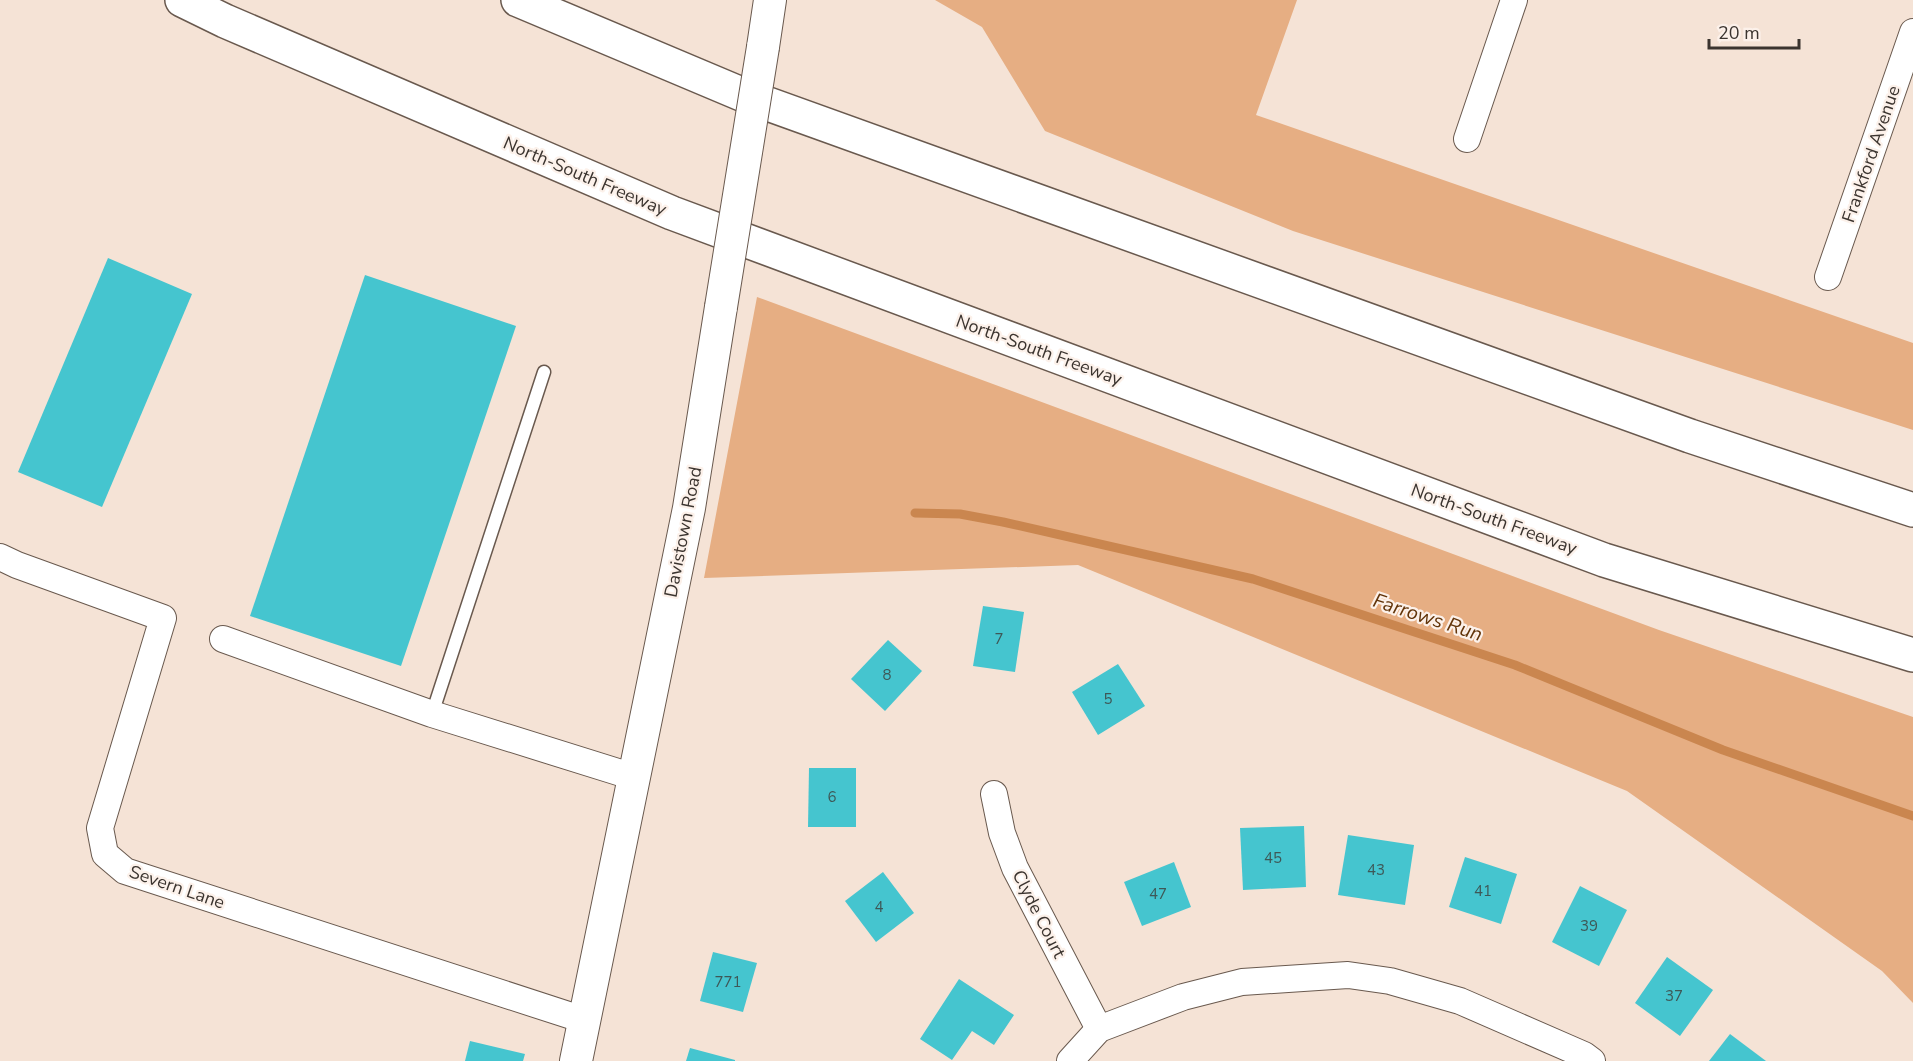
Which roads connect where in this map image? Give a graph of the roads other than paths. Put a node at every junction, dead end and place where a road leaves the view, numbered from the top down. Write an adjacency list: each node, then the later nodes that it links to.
1 (182, 0): 12 (highway, North-South Freeway)
2 (518, 0): 9 (highway)
3 (770, 0): 14 (street, Davistown Road, bridge)
4 (1514, 0): 6 (street)
5 (1913, 32): 7 (street, Frankford Avenue)
6 (1467, 139)
7 (1828, 277)
8 (544, 372): 13 (lane)
9 (1913, 510)
10 (0, 557): 16 (street, Severn Lane)
11 (223, 639): 13 (street)
12 (1913, 655)
13 (432, 714): 14 (street)
14 (634, 777): 16 (street, Davistown Road)
15 (994, 794): 17 (street, Clyde Court)
16 (584, 1020): 18 (street, Davistown Road)
17 (1099, 1029): 19 (street); 20 (street)
18 (576, 1061)
19 (1070, 1061)
20 (1592, 1061)

